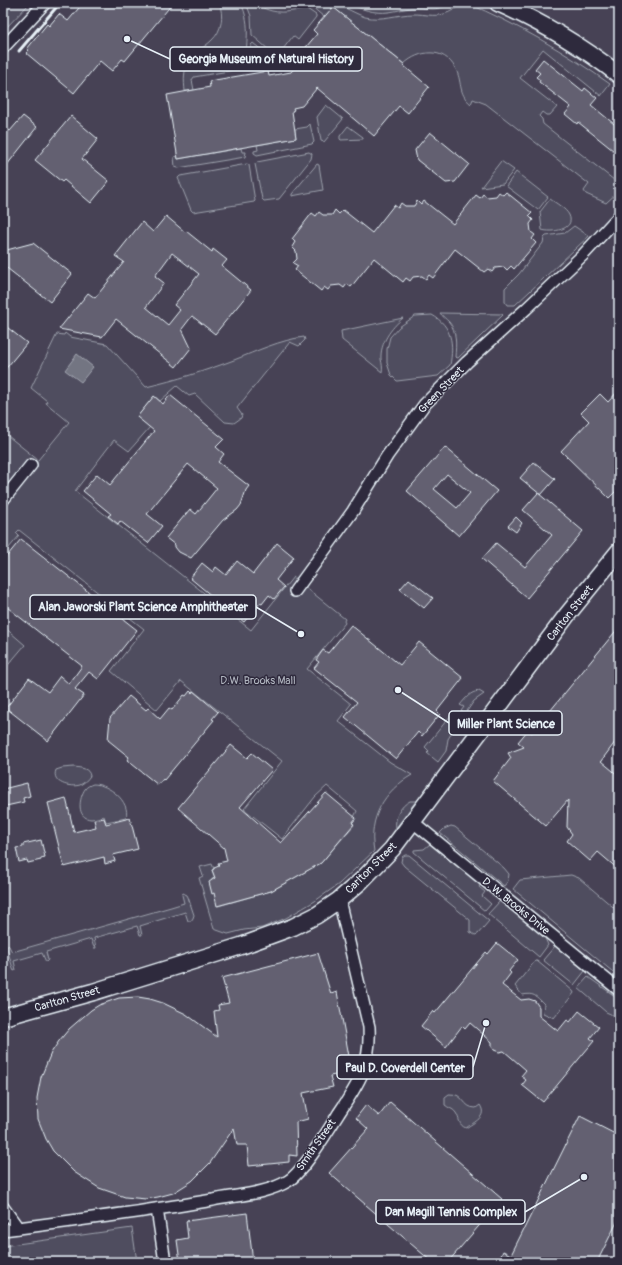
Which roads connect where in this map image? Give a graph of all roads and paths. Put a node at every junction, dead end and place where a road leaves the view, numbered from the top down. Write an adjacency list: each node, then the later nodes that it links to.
1 (45, 3): 3 (street)
2 (498, 3): 4 (street)
3 (3, 48)
4 (619, 75)
5 (619, 216): 9 (street, Green Street)
6 (31, 465): 7 (street)
7 (3, 500)
8 (619, 551): 10 (street, Carlton Street)
9 (295, 591)
10 (413, 822): 11 (street, Carlton Street); 12 (street, D. W. Brooks Drive)
11 (339, 900): 13 (street, Carlton Street); 15 (street, Smith Street)
12 (619, 990)
13 (3, 1017)
14 (3, 1207): 16 (street)
15 (157, 1209): 16 (street, Smith Street); 18 (street)
16 (18, 1228): 17 (street, Smith Street)
17 (3, 1230)
18 (165, 1262)

